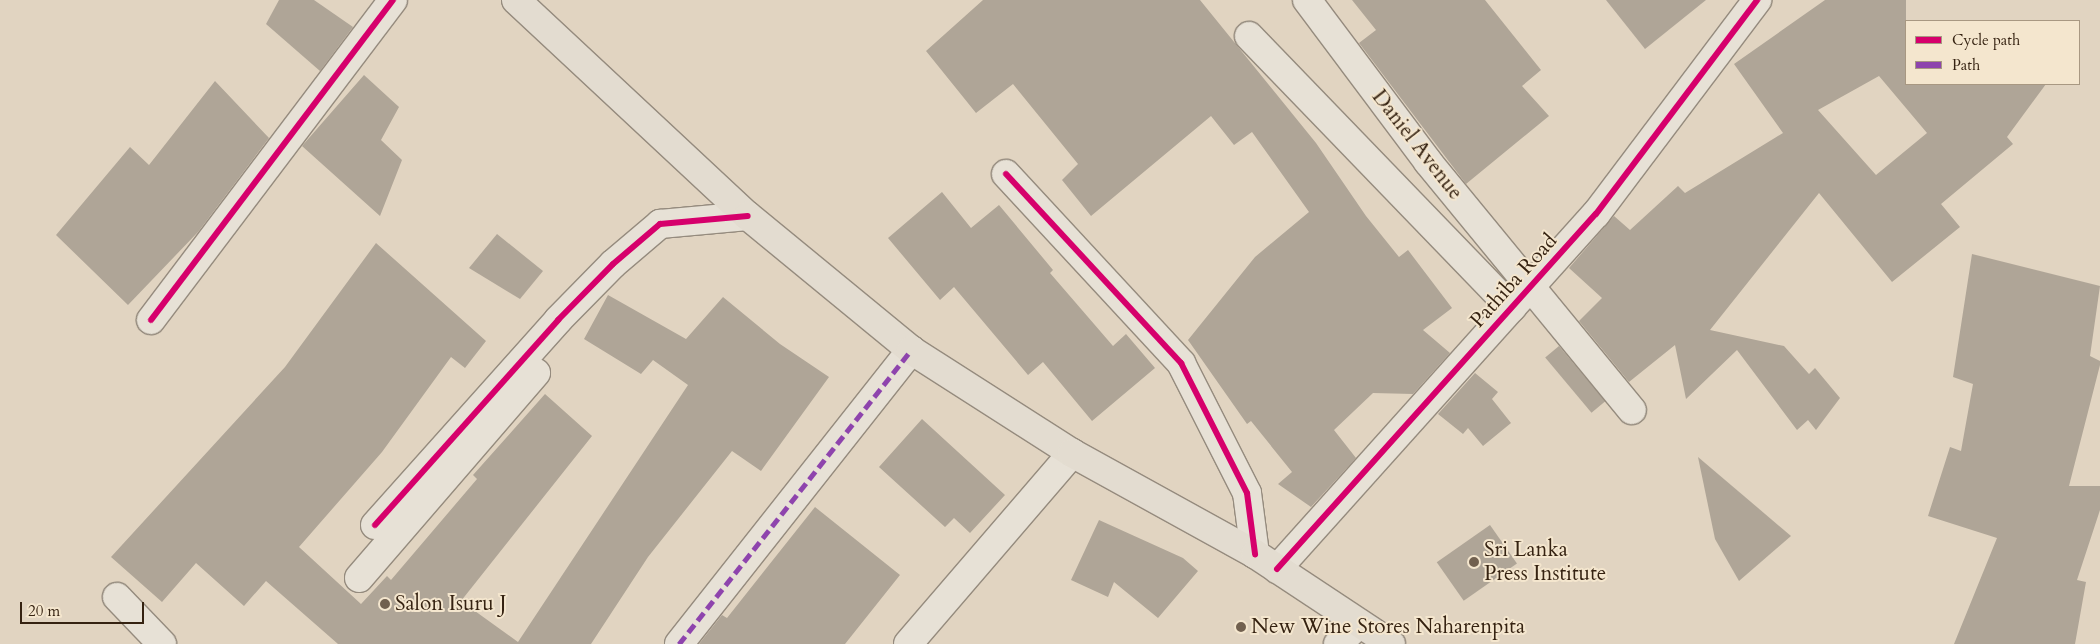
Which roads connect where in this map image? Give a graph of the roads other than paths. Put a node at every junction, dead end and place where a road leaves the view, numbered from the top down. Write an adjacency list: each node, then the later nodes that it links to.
1 (392, 0): 11 (street)
2 (516, 0): 7 (main road)
3 (1307, 0): 9 (street, Daniel Avenue)
4 (1757, 0): 9 (street, Pathiba Road)
5 (1249, 36): 10 (street)
6 (1006, 174): 16 (street)
7 (748, 216): 8 (street); 12 (main road)
8 (613, 264): 15 (street); 18 (street)
9 (1532, 286): 10 (street, Pathiba Road); 13 (street, Daniel Avenue)
10 (1512, 308): 17 (street, Pathiba Road)
11 (150, 320)
12 (911, 350): 14 (main road); 22 (street)
13 (1632, 410)
14 (1072, 453): 16 (main road); 23 (street)
15 (375, 525)
16 (1255, 554): 17 (main road)
17 (1277, 570): 20 (main road)
18 (359, 578)
19 (117, 597): 21 (street)
20 (1359, 624): 24 (street); 25 (main road)
21 (162, 644)
22 (679, 644)
23 (908, 644)
24 (1338, 644)
25 (1391, 644)

